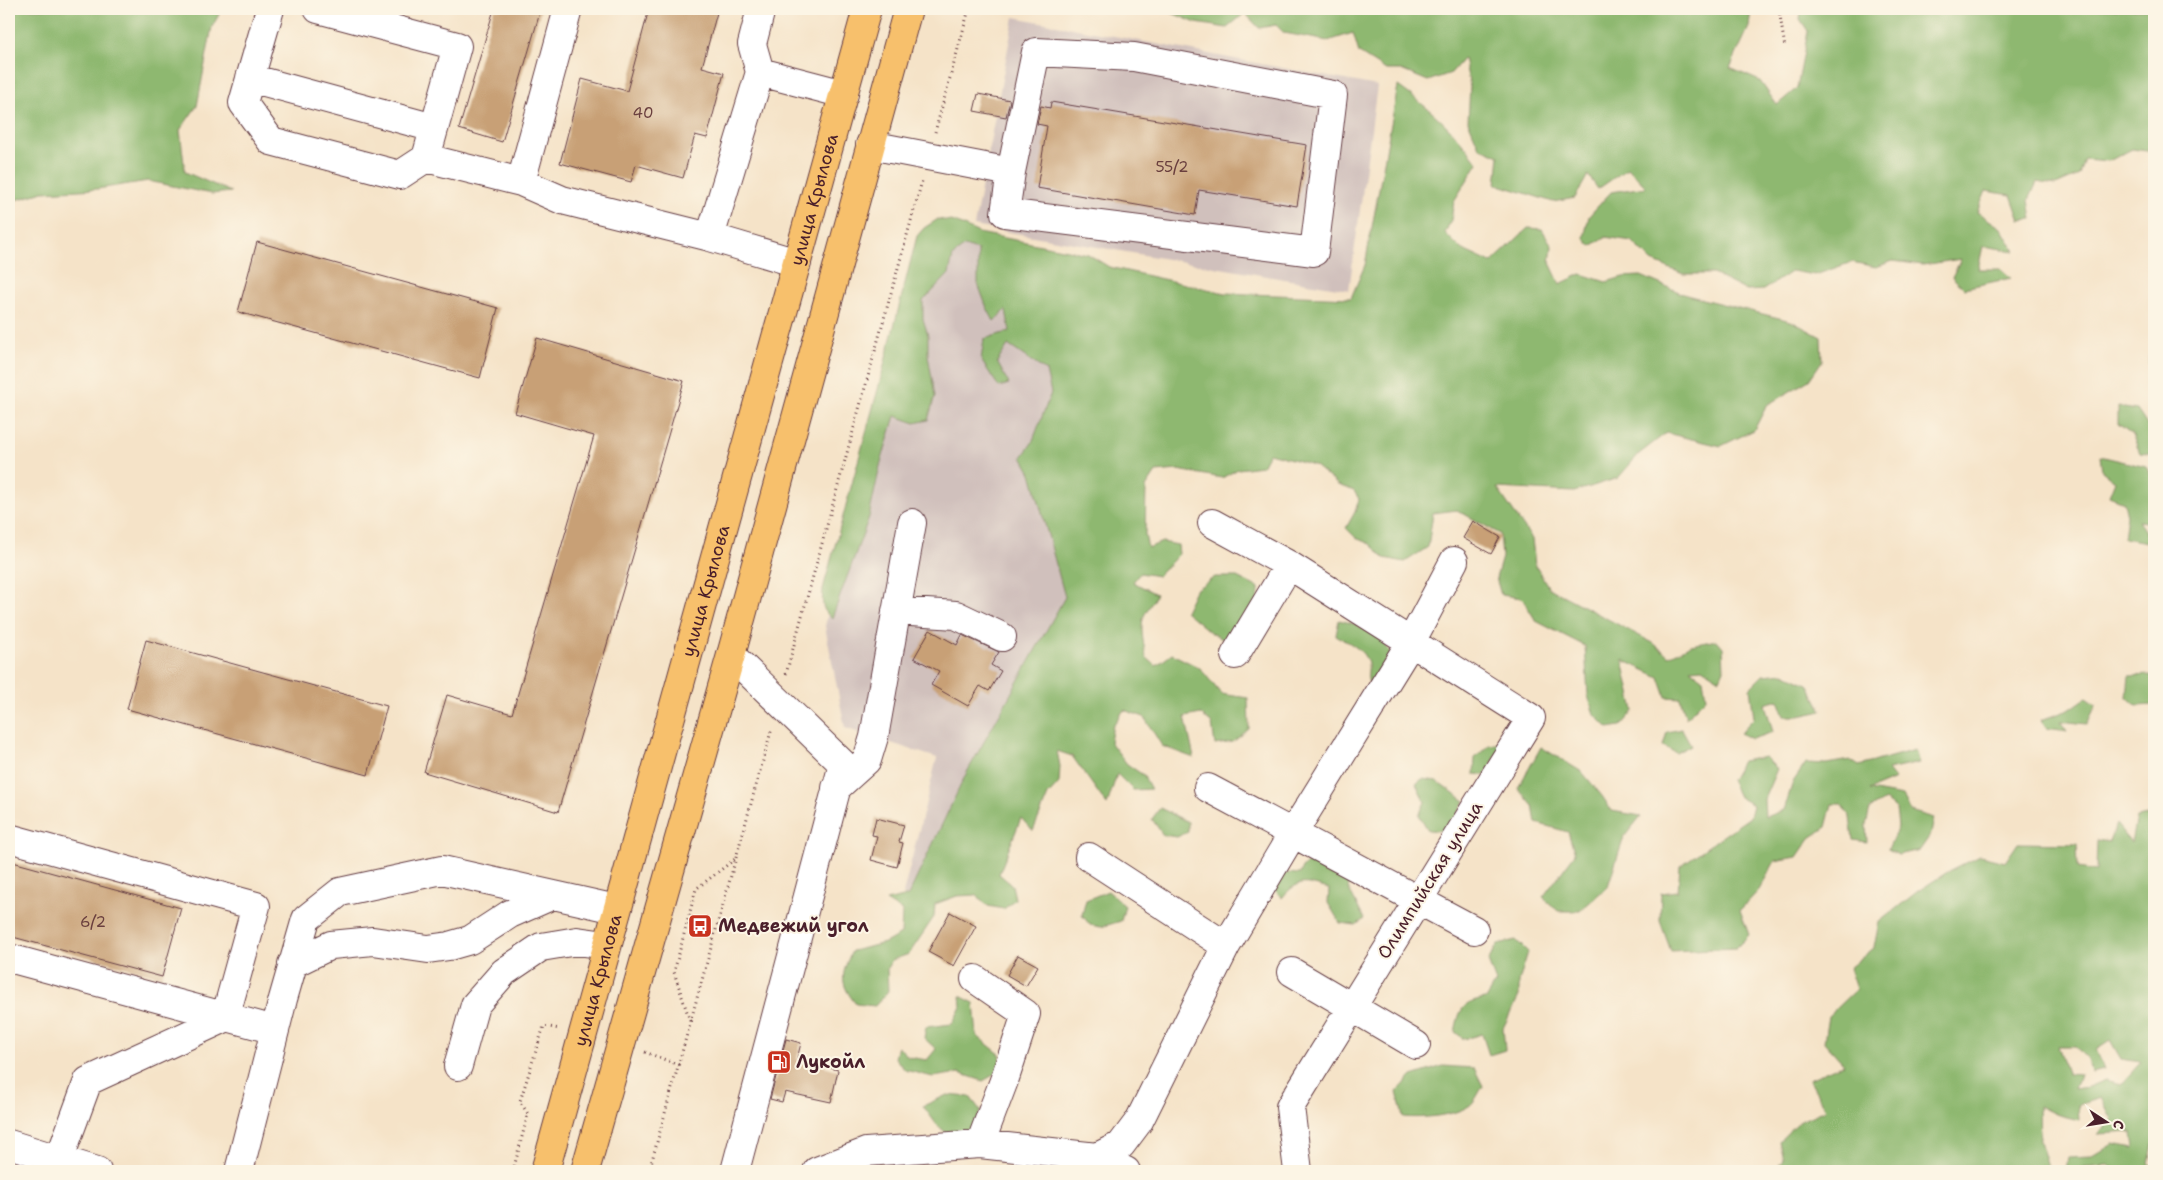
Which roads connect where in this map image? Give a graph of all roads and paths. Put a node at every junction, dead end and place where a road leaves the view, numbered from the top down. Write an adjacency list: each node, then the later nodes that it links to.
1 (270, 9): 11 (street)
2 (318, 9): 13 (street)
3 (568, 9): 19 (street)
4 (761, 9): 10 (street)
5 (867, 9): 12 (main road, улица Крылова)
6 (908, 9): 15 (main road)
7 (969, 9): 16 (path)
8 (1779, 9): 9 (path)
9 (1785, 48)
10 (760, 72): 12 (street); 20 (street)
11 (250, 78): 13 (street); 17 (street)
12 (844, 94): 14 (main road, улица Крылова)
13 (434, 128): 17 (street)
14 (832, 136): 15 (main road); 21 (main road, улица Крылова)
15 (870, 146): 16 (street); 29 (main road)
16 (928, 157): 18 (street); 31 (path)
17 (426, 158): 19 (street)
18 (1011, 172): 18 (street)
19 (521, 182): 20 (street)
20 (710, 237): 21 (street)
21 (797, 263): 40 (main road, улица Крылова)
22 (912, 523): 26 (street)
23 (1212, 523): 25 (street, Олимпийская улица)
24 (1454, 561): 28 (street)
25 (1289, 565): 28 (street, Олимпийская улица); 30 (street)
26 (896, 611): 27 (street); 32 (street)
27 (1002, 637)
28 (1411, 642): 34 (street); 39 (street, Олимпийская улица)
29 (731, 655): 31 (street); 63 (main road)
30 (1234, 655)
31 (779, 702): 32 (street); 37 (path)
32 (836, 788): 65 (street)
33 (1208, 788): 34 (street)
34 (1293, 833): 39 (street); 43 (street)
35 (9, 838): 49 (street)
36 (1089, 857): 43 (street)
37 (735, 859): 50 (path); 50 (path)
38 (553, 895): 40 (street); 45 (street); 45 (street)
39 (1418, 900): 41 (street); 48 (street, Олимпийская улица)
40 (616, 910): 42 (main road, улица Крылова)
41 (1474, 930)
42 (606, 945): 54 (street); 62 (main road, улица Крылова)
43 (1226, 946): 57 (street)
44 (9, 958): 49 (street)
45 (292, 964): 52 (street)
46 (1292, 972): 48 (street)
47 (975, 979): 56 (street)
48 (1351, 1007): 53 (street); 68 (street, Олимпийская улица)
49 (225, 1018): 52 (street); 58 (street)
50 (690, 1022): 64 (path)
51 (544, 1026): 61 (path)
52 (275, 1030): 60 (street)
53 (1416, 1045)
54 (458, 1066)
55 (9, 1144): 58 (street)
56 (980, 1144): 57 (street); 66 (street)
57 (1097, 1157): 67 (street)
58 (60, 1160): 59 (street)
59 (97, 1171)
60 (239, 1171)
61 (513, 1171)
62 (545, 1171)
63 (585, 1171)
64 (649, 1171)
65 (735, 1171)
66 (817, 1171)
67 (1126, 1171)
68 (1298, 1171)

